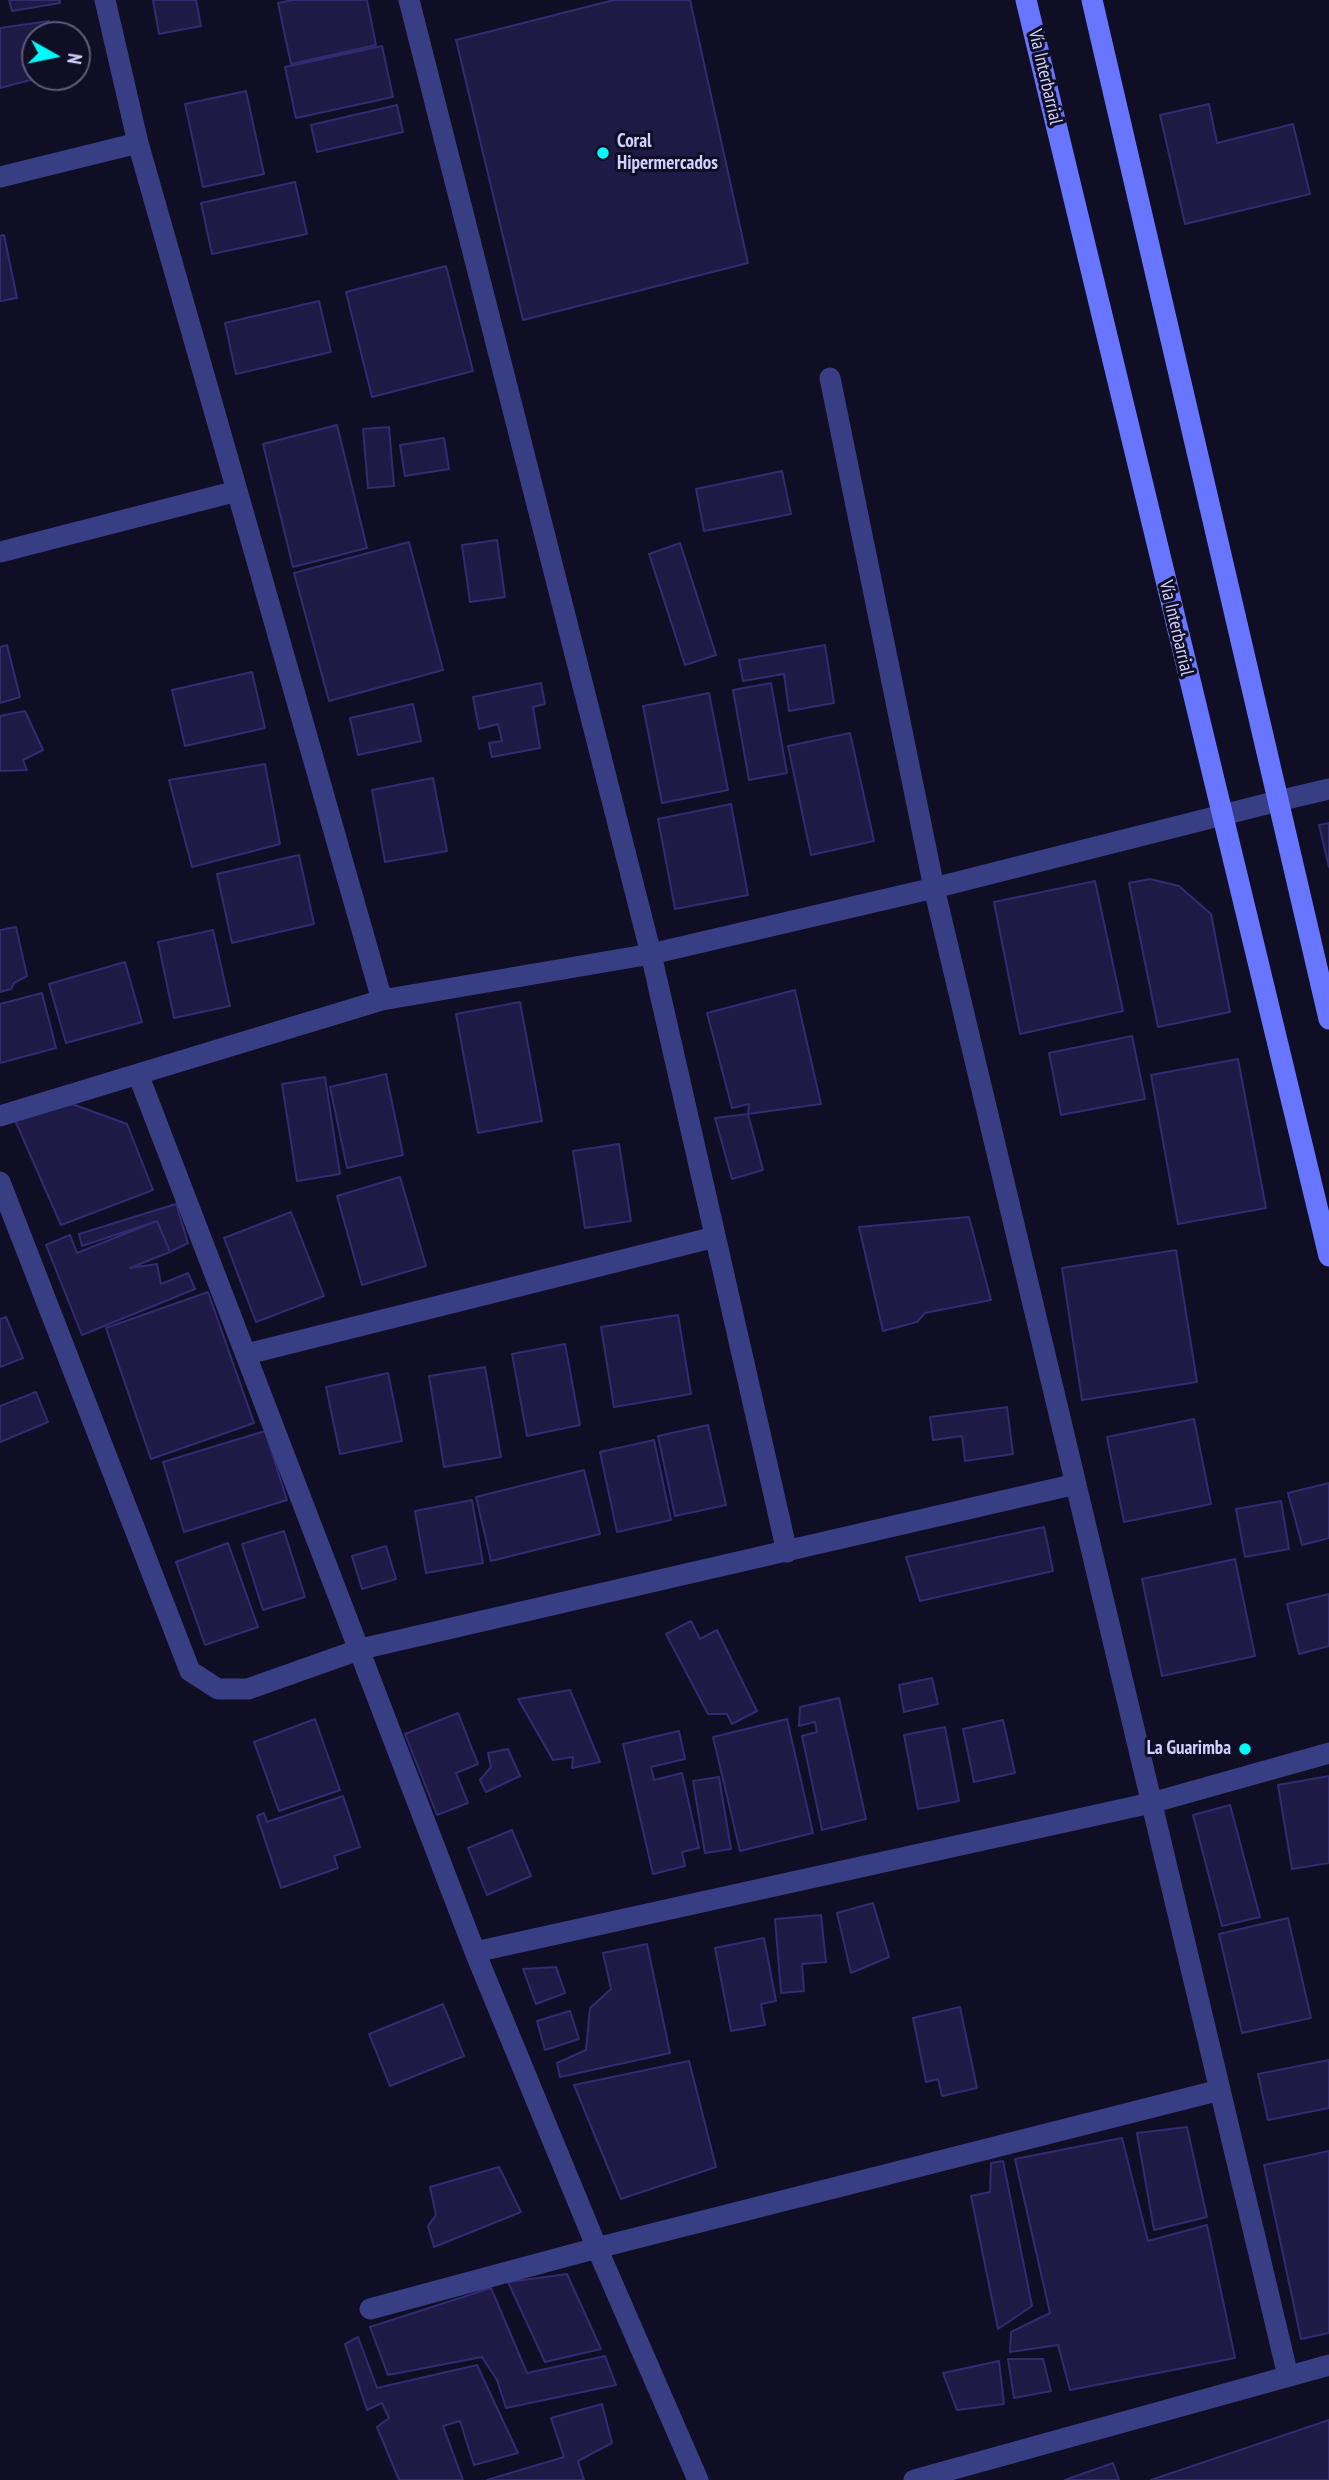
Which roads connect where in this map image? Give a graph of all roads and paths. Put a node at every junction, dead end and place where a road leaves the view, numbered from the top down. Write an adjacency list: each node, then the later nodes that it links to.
1 (104, 0): 5 (street)
2 (409, 0): 14 (street)
3 (1026, 0): 12 (main road, Vía Interbarrial)
4 (1092, 0): 11 (main road)
5 (138, 143): 6 (street); 8 (street)
6 (0, 177)
7 (830, 377): 13 (street)
8 (237, 491): 9 (street); 15 (street)
9 (0, 552)
10 (1329, 789): 11 (street)
11 (1278, 802): 12 (street); 16 (main road)
12 (1221, 816): 13 (street); 21 (main road, Vía Interbarrial)
13 (934, 888): 14 (street); 23 (street)
14 (651, 954): 15 (street); 20 (street)
15 (382, 1000): 17 (street)
16 (1329, 1019)
17 (138, 1074): 18 (street); 22 (street)
18 (0, 1116)
19 (0, 1182): 25 (street)
20 (715, 1237): 22 (street); 24 (street)
21 (1329, 1256)
22 (247, 1353): 25 (street)
23 (1076, 1484): 24 (street); 27 (street)
24 (787, 1552): 25 (street)
25 (360, 1649): 28 (street)
26 (1329, 1753): 27 (street)
27 (1151, 1803): 28 (street); 29 (street)
28 (475, 1952): 30 (street)
29 (1220, 2090): 30 (street); 33 (street)
30 (597, 2248): 31 (street); 34 (street)
31 (370, 2309)
32 (1329, 2365): 33 (street)
33 (1288, 2376): 35 (street)
34 (698, 2480)
35 (914, 2480)

